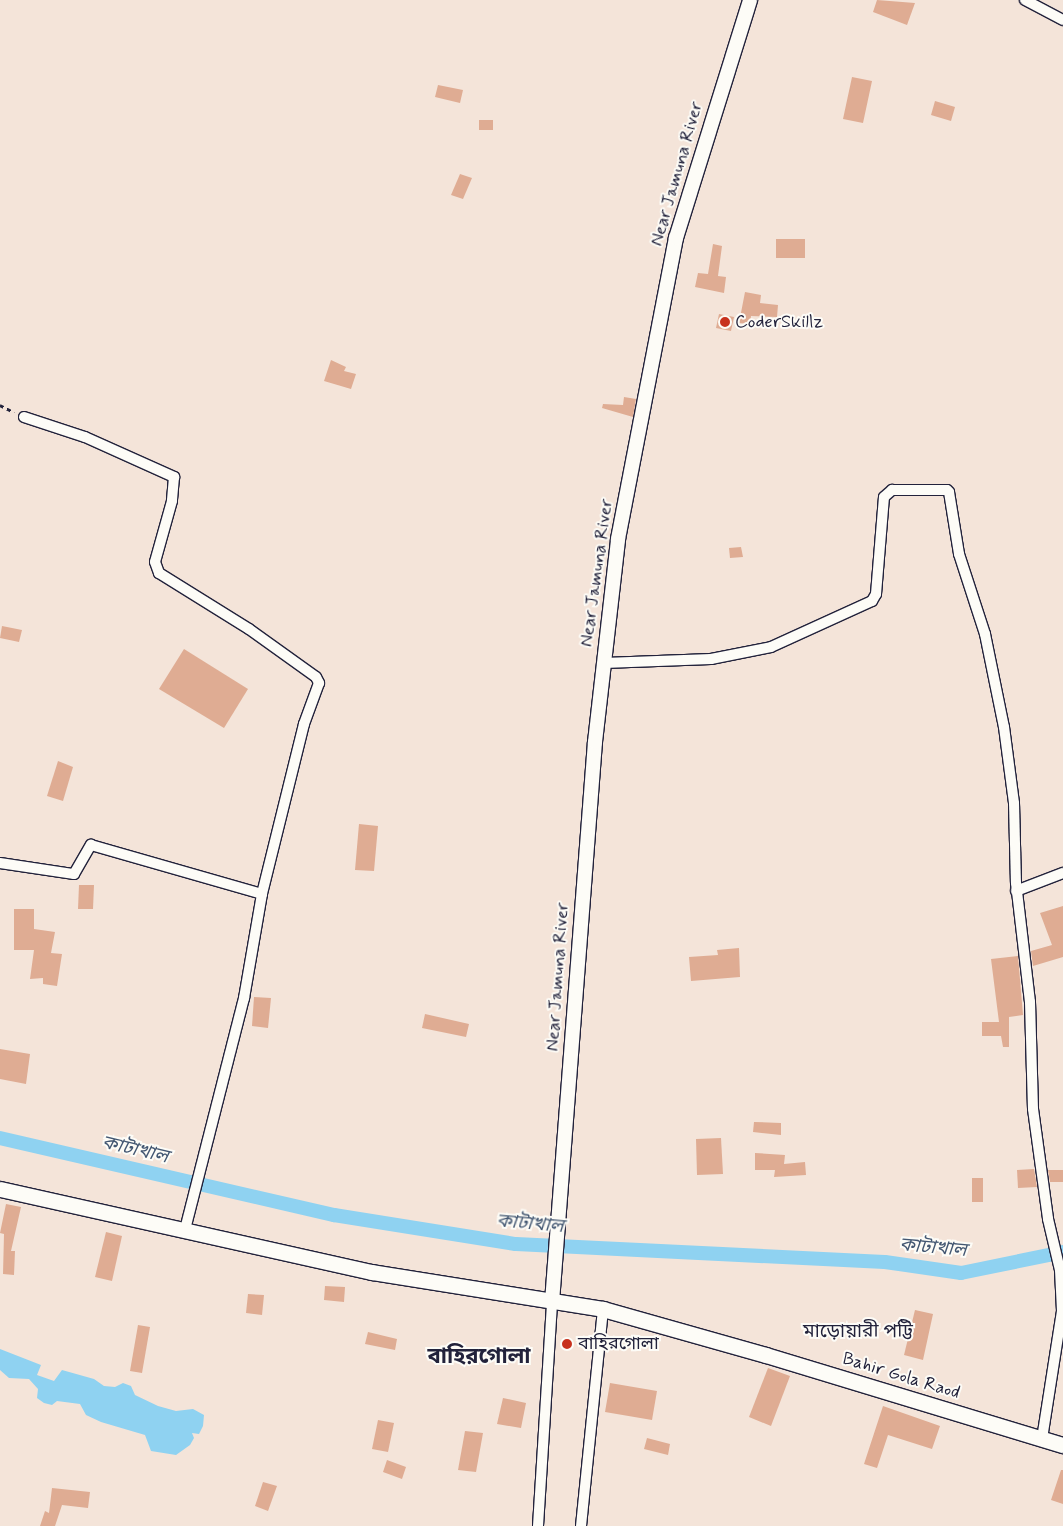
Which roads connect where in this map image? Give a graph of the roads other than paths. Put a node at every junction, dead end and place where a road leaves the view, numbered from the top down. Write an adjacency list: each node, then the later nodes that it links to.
1 (750, 0): 5 (street, Near Jamuna River)
2 (1025, 0): 3 (street)
3 (1063, 20)
4 (24, 417): 9 (street)
5 (604, 663): 8 (street); 12 (street, Near Jamuna River)
6 (0, 863): 9 (street)
7 (1063, 873): 8 (street)
8 (1016, 891): 14 (street)
9 (262, 894): 11 (street)
10 (0, 1189): 11 (main road, Bahir Gola Raod)
11 (187, 1222): 12 (main road, Bahir Gola Raod)
12 (552, 1302): 13 (main road, Bahir Gola Raod); 16 (street)
13 (603, 1310): 14 (main road, Bahir Gola Raod); 17 (street)
14 (1042, 1438): 15 (main road, Bahir Gola Raod)
15 (1063, 1445)
16 (538, 1526)
17 (581, 1526)

